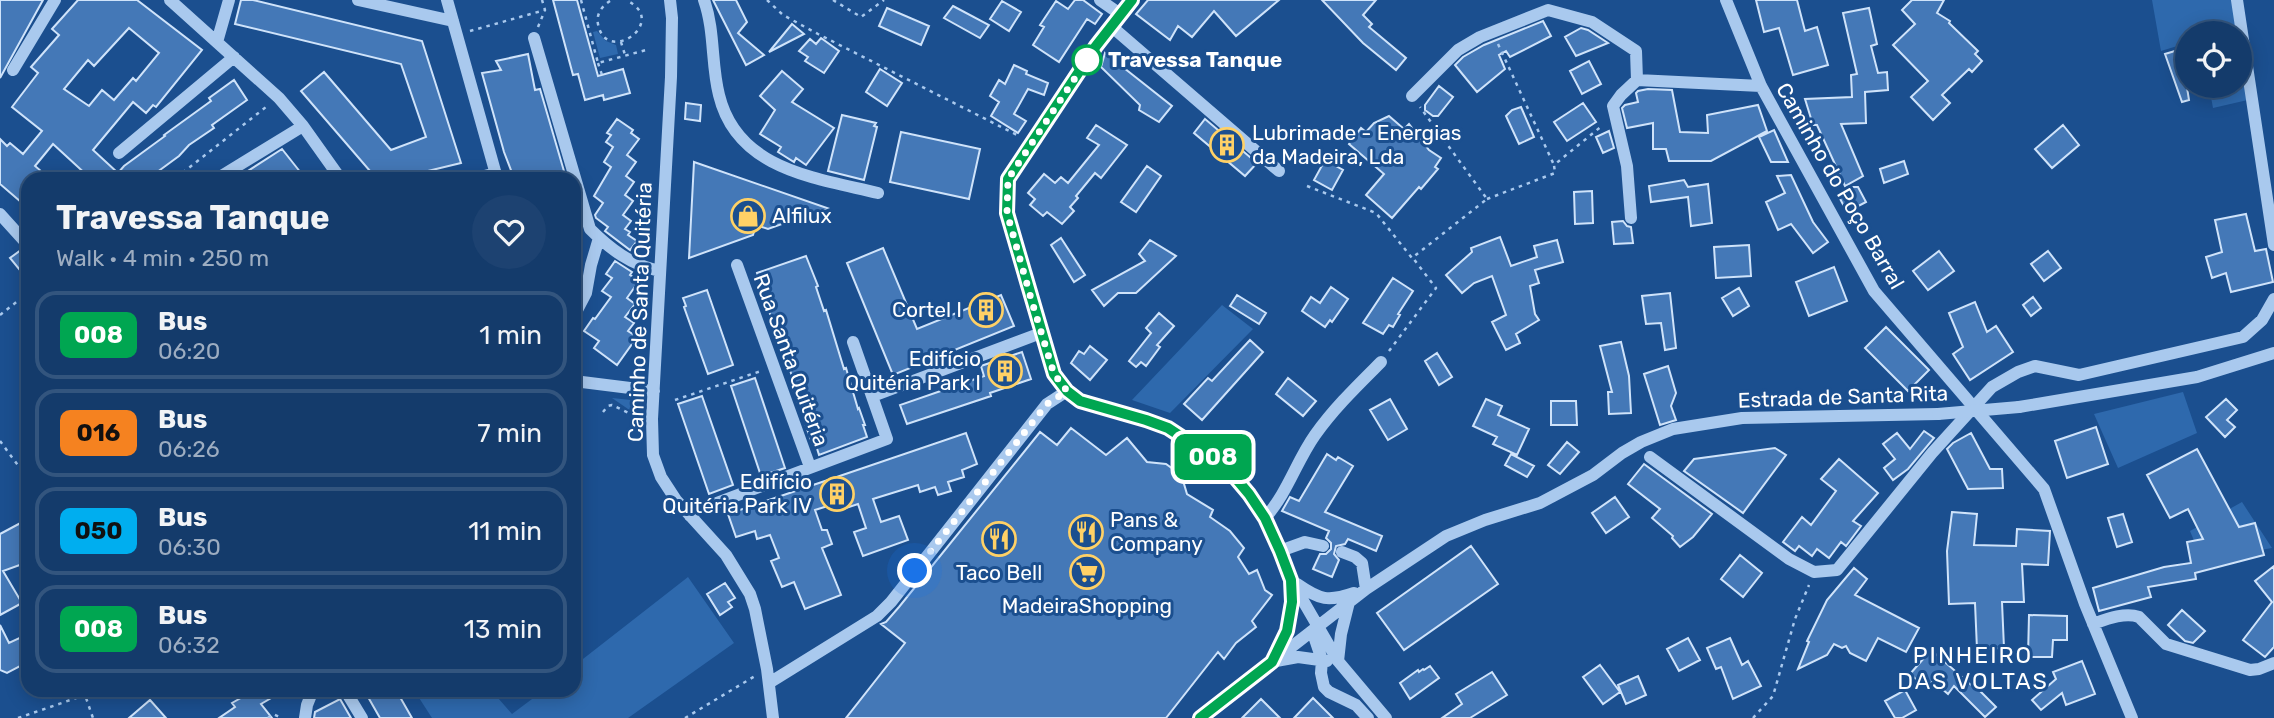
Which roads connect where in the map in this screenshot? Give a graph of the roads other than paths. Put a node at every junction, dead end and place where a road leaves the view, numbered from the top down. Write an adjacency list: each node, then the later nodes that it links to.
1 (55, 0): 20 (street)
2 (170, 0): 18 (street)
3 (229, 0): 18 (street)
4 (358, 0): 13 (street)
5 (416, 0): 13 (street)
6 (447, 0): 15 (street)
7 (670, 0): 39 (street, Caminho de Santa Quitéria)
8 (704, 0): 31 (street)
9 (1100, 0): 14 (street)
10 (1132, 0): 14 (street)
11 (1726, 0): 22 (street, Caminho do Poço Barral)
12 (2237, 0): 37 (street)
13 (420, 13): 15 (street)
14 (1119, 14): 16 (street)
15 (453, 21): 29 (street)
16 (1111, 26): 26 (street); 42 (street)
17 (534, 38): 30 (street)
18 (217, 42): 19 (street)
19 (234, 57): 24 (street); 25 (street)
20 (13, 70)
21 (1637, 80): 22 (street); 23 (street); 34 (street)
22 (1761, 86): 50 (street, Caminho do Poço Barral)
23 (1412, 96)
24 (303, 125): 27 (street); 28 (street)
25 (119, 153)
26 (1279, 171)
27 (228, 172)
28 (336, 172)
29 (495, 172)
30 (573, 172)
31 (878, 193)
32 (581, 198): 36 (street)
33 (0, 214): 35 (street)
34 (1631, 218)
35 (21, 237)
36 (599, 238): 39 (street); 41 (street)
37 (2274, 245)
38 (737, 265): 52 (street, Rua Santa Quitéria)
39 (660, 271): 47 (street, Caminho de Santa Quitéria)
40 (2274, 299): 50 (street)
41 (581, 303)
42 (1041, 333): 48 (street); 49 (street)
43 (853, 342): 49 (street, Rua Santa Quitéria)
44 (2274, 353): 59 (street, Estrada de Santa Rita, bridge)
45 (1381, 362): 54 (street)
46 (581, 382): 47 (street)
47 (654, 391): 53 (street, Caminho de Santa Quitéria)
48 (1067, 391): 54 (street); 67 (street)
49 (873, 396): 52 (street, Rua Santa Quitéria)
50 (1974, 406): 51 (street); 61 (street, Caminho do Poço Barral)
51 (1650, 457)
52 (810, 467): 53 (street, Rua Santa Quitéria)
53 (691, 516): 67 (street, Caminho de Santa Quitéria)
54 (1265, 518): 56 (street)
55 (1323, 546): 56 (street)
56 (1280, 551): 58 (street)
57 (1342, 552): 59 (street)
58 (1291, 580): 59 (street, Estrada de Santa Rita); 62 (street); 64 (street)
59 (1366, 589): 60 (street, Estrada de Santa Rita)
60 (1349, 602): 62 (street, Estrada de Santa Rita); 65 (street)
61 (2093, 624): 66 (street); 70 (street, Caminho do Poço Barral)
62 (1318, 627): 63 (street); 64 (street, Estrada de Santa Rita); 65 (street)
63 (1322, 660): 64 (street); 65 (street); 75 (street)
64 (1272, 662): 74 (street, Estrada de Santa Rita)
65 (1338, 662): 76 (street)
66 (2274, 663)
67 (769, 683): 73 (street, Caminho de Santa Quitéria)
68 (310, 697): 71 (street)
69 (349, 697): 72 (street)
70 (2129, 716)
71 (305, 718)
72 (362, 718)
73 (773, 718)
74 (1200, 718)
75 (1368, 718)
76 (1386, 718)

